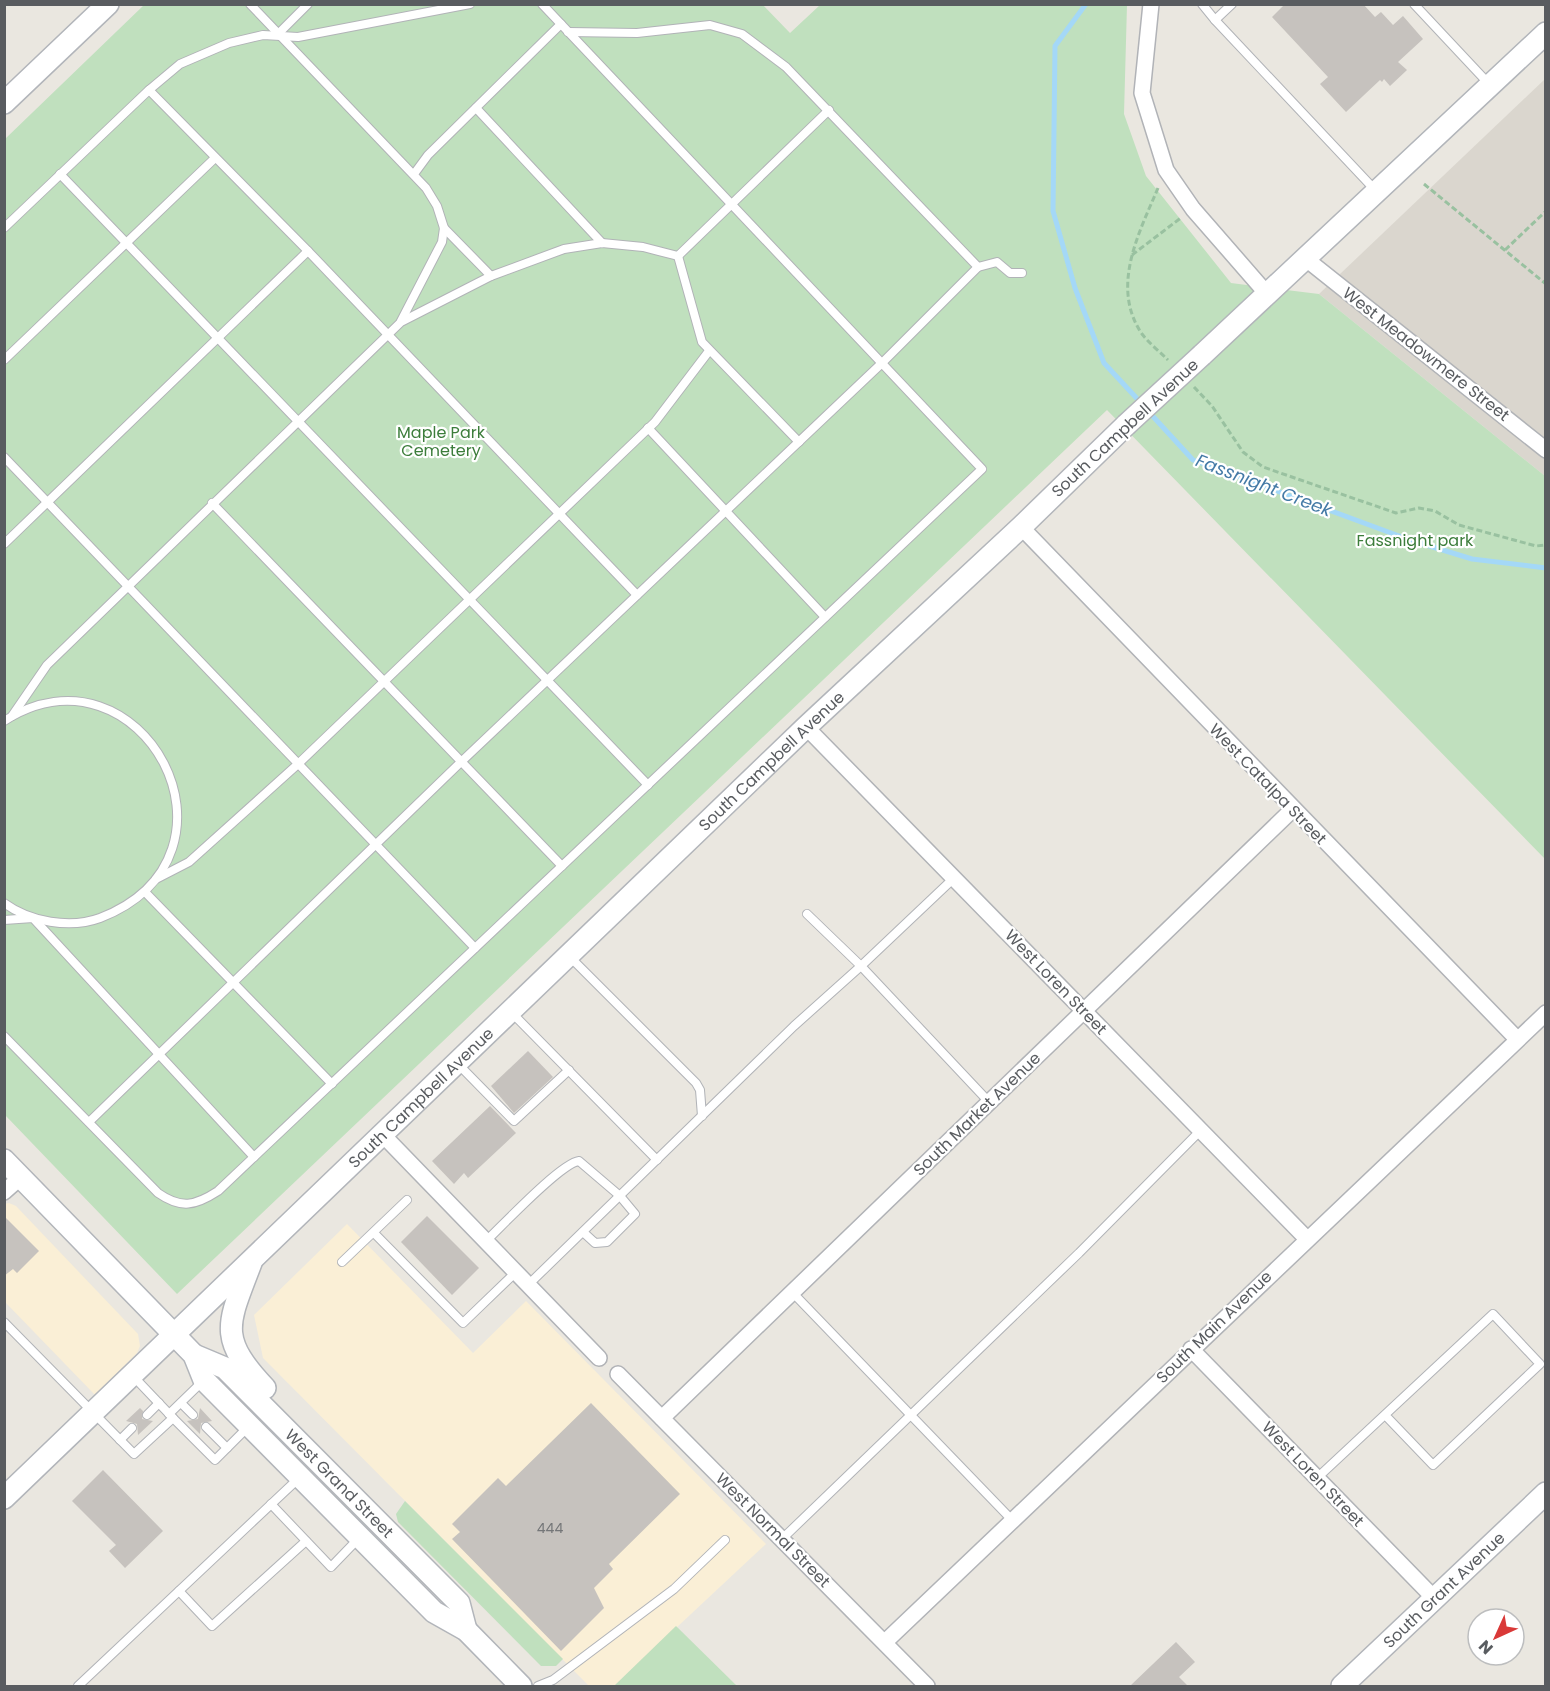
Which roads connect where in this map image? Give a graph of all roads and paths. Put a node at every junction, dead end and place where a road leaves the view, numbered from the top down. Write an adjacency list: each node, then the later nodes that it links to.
1 (108, 4): 17 (main road)
2 (250, 4): 14 (lane)
3 (308, 4): 14 (lane)
4 (470, 4): 14 (lane)
5 (542, 4): 11 (lane)
6 (1151, 4): 21 (street)
7 (1202, 4): 10 (lane)
8 (1232, 4): 10 (lane)
9 (1414, 4): 15 (lane)
10 (1215, 20): 25 (lane)
11 (561, 24): 12 (lane); 18 (lane)
12 (568, 32): 19 (lane); 26 (lane)
13 (1545, 33): 15 (main road, South Campbell Avenue)
14 (278, 34): 16 (lane); 23 (lane)
15 (1490, 85): 25 (main road, South Campbell Avenue)
16 (149, 90): 20 (lane); 22 (lane)
17 (4, 103)
18 (476, 108): 23 (lane); 32 (lane)
19 (829, 110): 26 (lane); 38 (lane)
20 (215, 158): 31 (lane); 34 (lane)
21 (1166, 170): 27 (street); 36 (path)
22 (60, 174): 29 (lane); 31 (lane)
23 (414, 174): 30 (lane)
24 (1424, 184): 33 (path)
25 (1377, 192): 37 (main road, South Campbell Avenue)
26 (732, 205): 35 (lane); 48 (lane)
27 (1193, 209): 36 (path); 42 (street)
28 (1545, 211): 33 (path)
29 (4, 228)
30 (444, 228): 40 (lane); 43 (lane)
31 (126, 243): 45 (lane); 47 (lane)
32 (602, 243): 35 (lane); 40 (lane)
33 (1505, 250): 41 (path)
34 (308, 251): 44 (lane); 45 (lane)
35 (678, 256): 46 (lane)
36 (1131, 256): 49 (path)
37 (1306, 259): 42 (main road, South Campbell Avenue); 54 (street, West Meadowmere Street)
38 (978, 267): 39 (lane); 48 (lane)
39 (1022, 273)
40 (491, 276): 43 (lane)
41 (1545, 284)
42 (1268, 295): 60 (main road, South Campbell Avenue, bridge)
43 (401, 322): 44 (lane)
44 (387, 335): 51 (lane); 59 (lane)
45 (219, 339): 51 (lane); 56 (lane)
46 (709, 351): 52 (lane); 53 (lane)
47 (4, 360)
48 (882, 363): 53 (lane); 66 (lane)
49 (1173, 365)
50 (1188, 381): 62 (path)
51 (298, 420): 57 (lane); 65 (lane)
52 (648, 428): 58 (lane); 59 (lane)
53 (799, 442): 58 (lane)
54 (1545, 450)
55 (4, 458): 56 (lane)
56 (48, 502): 61 (lane); 63 (lane)
57 (212, 503): 63 (lane); 67 (lane)
58 (726, 511): 64 (lane); 66 (lane)
59 (559, 514): 64 (lane); 65 (lane)
60 (1021, 527): 71 (main road, South Campbell Avenue); 75 (street, West Catalpa Street)
61 (4, 544)
62 (1545, 545)
63 (128, 584): 69 (lane); 73 (lane)
64 (637, 595): 68 (lane)
65 (470, 599): 67 (lane); 68 (lane)
66 (825, 617): 74 (lane)
67 (384, 681): 72 (lane); 73 (lane)
68 (547, 681): 72 (lane); 74 (lane)
69 (12, 716): 70 (lane); 79 (lane)
70 (4, 721)
71 (806, 727): 78 (street, West Loren Street); 86 (main road, South Campbell Avenue)
72 (462, 761): 76 (lane); 77 (lane)
73 (298, 764): 76 (lane); 79 (lane)
74 (648, 785): 77 (lane)
75 (1292, 810): 89 (street, South Market Avenue); 93 (street, West Catalpa Street)
76 (375, 846): 85 (lane); 88 (lane)
77 (562, 866): 85 (lane)
78 (954, 878): 87 (lane); 89 (street, West Loren Street)
79 (156, 879): 80 (lane)
80 (145, 892): 83 (lane); 88 (lane)
81 (4, 903): 83 (lane)
82 (807, 914): 87 (lane)
83 (33, 918): 84 (lane); 94 (lane)
84 (4, 920)
85 (475, 948): 97 (lane)
86 (568, 955): 90 (main road, South Campbell Avenue); 99 (lane)
87 (861, 966): 98 (lane); 99 (lane)
88 (233, 983): 94 (lane); 97 (lane)
89 (1084, 1010): 98 (street, South Market Avenue); 101 (street, West Loren Street)
90 (510, 1011): 95 (main road, South Campbell Avenue); 96 (lane)
91 (1545, 1013): 93 (street, South Main Avenue)
92 (4, 1036): 100 (lane)
93 (1517, 1039): 112 (street, South Main Avenue)
94 (159, 1055): 100 (lane); 103 (lane)
95 (456, 1062): 96 (lane); 102 (main road, South Campbell Avenue)
96 (569, 1070): 105 (lane)
97 (332, 1084): 103 (lane)
98 (989, 1102): 118 (street, South Market Avenue)
99 (702, 1116): 105 (lane)
100 (89, 1122): 103 (lane)
101 (1201, 1130): 112 (street, West Loren Street); 132 (lane)
102 (382, 1134): 113 (street); 114 (main road, South Campbell Avenue)
103 (254, 1157)
104 (4, 1160): 106 (main road, West Grand Street)
105 (657, 1160): 108 (lane)
106 (21, 1177): 107 (street); 120 (main road, West Grand Street)
107 (4, 1192)
108 (620, 1196): 110 (lane); 110 (lane); 113 (lane)
109 (408, 1200): 111 (lane)
110 (583, 1232): 117 (lane)
111 (374, 1233): 115 (lane); 116 (lane)
112 (1306, 1238): 121 (street, South Main Avenue)
113 (486, 1241): 116 (street)
114 (253, 1257): 120 (main road, South Campbell Avenue); 140 (main road)
115 (342, 1262)
116 (516, 1272): 117 (street)
117 (528, 1285): 123 (street)
118 (792, 1292): 132 (lane); 135 (street, South Market Avenue)
119 (4, 1322): 129 (lane)
120 (174, 1335): 122 (main road, West Grand Street); 125 (main road, South Campbell Avenue)
121 (1191, 1349): 143 (street, West Loren Street); 147 (street, South Main Avenue)
122 (194, 1355): 126 (main road, West Grand Street); 140 (main road, West Grand Street)
123 (599, 1358)
124 (618, 1374): 135 (street, West Normal Street)
125 (132, 1375): 127 (lane); 129 (main road, South Campbell Avenue)
126 (204, 1380): 128 (lane); 136 (main road, West Grand Street)
127 (159, 1403): 130 (lane); 133 (lane)
128 (181, 1403): 131 (lane); 133 (lane)
129 (94, 1412): 139 (lane); 145 (main road, South Campbell Avenue)
130 (147, 1415)
131 (193, 1415)
132 (910, 1415): 147 (lane); 149 (lane)
133 (171, 1416): 139 (lane); 141 (lane)
134 (1385, 1416): 134 (lane); 143 (lane)
135 (662, 1418): 149 (street, West Normal Street)
136 (250, 1425): 141 (lane); 142 (main road, West Grand Street)
137 (206, 1427): 141 (lane)
138 (132, 1428): 139 (lane)
139 (120, 1440)
140 (298, 1440): 154 (main road, West Grand Street)
141 (227, 1448)
142 (301, 1477): 146 (lane); 148 (main road, West Grand Street)
143 (1317, 1478): 153 (street, West Loren Street)
144 (1545, 1493): 153 (main road, South Grant Avenue)
145 (4, 1497)
146 (271, 1504): 151 (lane); 152 (lane)
147 (1012, 1520): 155 (street, South Main Avenue)
148 (360, 1538): 151 (lane); 154 (main road, West Grand Street)
149 (782, 1539): 155 (street, West Normal Street)
150 (725, 1540): 158 (lane)
151 (306, 1541): 152 (lane)
152 (179, 1592): 156 (lane)
153 (1435, 1599): 160 (main road, South Grant Avenue)
154 (466, 1630): 157 (main road, West Grand Street)
155 (885, 1642): 159 (street, West Normal Street)
156 (78, 1686)
157 (521, 1686)
158 (538, 1686)
159 (927, 1686)
160 (1342, 1686)

